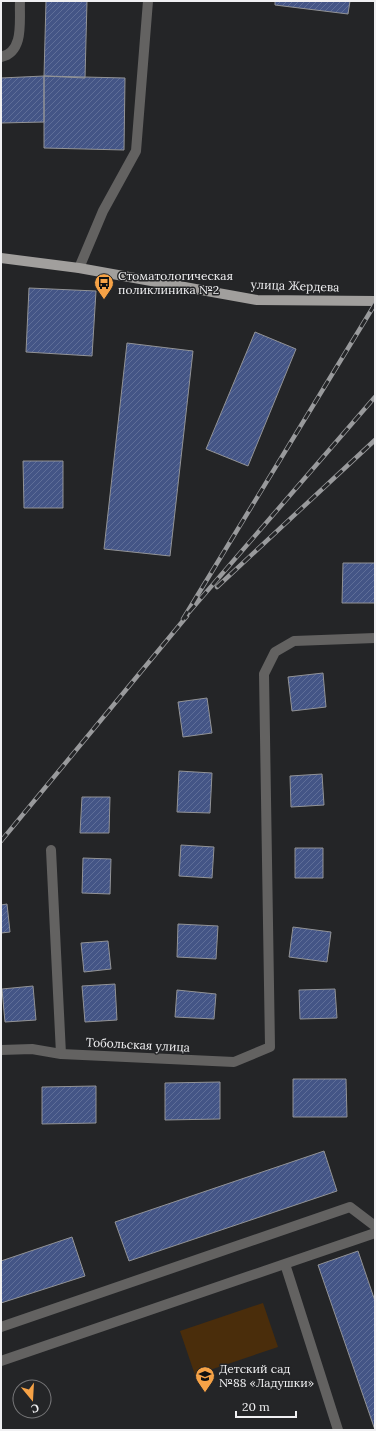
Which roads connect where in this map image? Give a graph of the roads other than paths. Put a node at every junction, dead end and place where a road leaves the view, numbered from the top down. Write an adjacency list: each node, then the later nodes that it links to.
1 (20, 1): 3 (street)
2 (148, 1): 5 (street)
3 (1, 57)
4 (1, 258): 5 (main road, улица Жердева)
5 (79, 268): 6 (main road, улица Жердева)
6 (375, 301)
7 (375, 638): 10 (street, Тобольская улица)
8 (51, 850): 10 (street)
9 (1, 1050): 10 (street, Тобольская улица)
10 (61, 1054)
11 (375, 1226): 14 (street)
12 (375, 1233): 13 (street)
13 (285, 1264): 15 (street); 16 (street)
14 (1, 1327)
15 (1, 1361)
16 (338, 1430)

